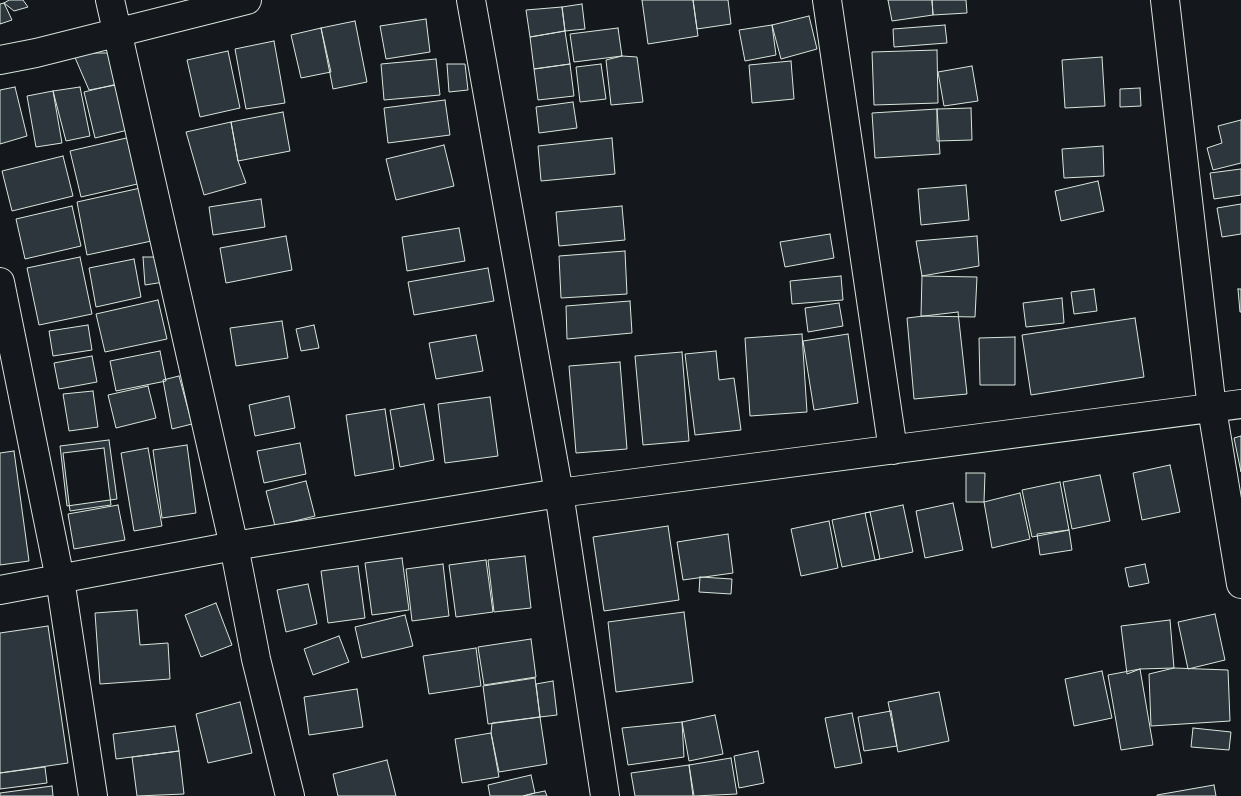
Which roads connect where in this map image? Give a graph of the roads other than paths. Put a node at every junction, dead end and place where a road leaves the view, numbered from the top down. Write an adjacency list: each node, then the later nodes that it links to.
1 (110, 0): 6 (street)
2 (247, 0): 6 (street)
3 (471, 0): 12 (street)
4 (827, 0): 11 (street)
5 (1165, 0): 10 (street)
6 (117, 32): 7 (street); 13 (street)
7 (0, 60)
8 (0, 282): 14 (street)
9 (1241, 404): 10 (street)
10 (1212, 409): 11 (street); 15 (street)
11 (894, 450): 12 (street)
12 (559, 494): 13 (street); 19 (street)
13 (234, 546): 14 (street); 18 (street)
14 (60, 579): 16 (street); 17 (street)
15 (1241, 584)
16 (0, 590)
17 (93, 796)
18 (290, 796)
19 (605, 796)

